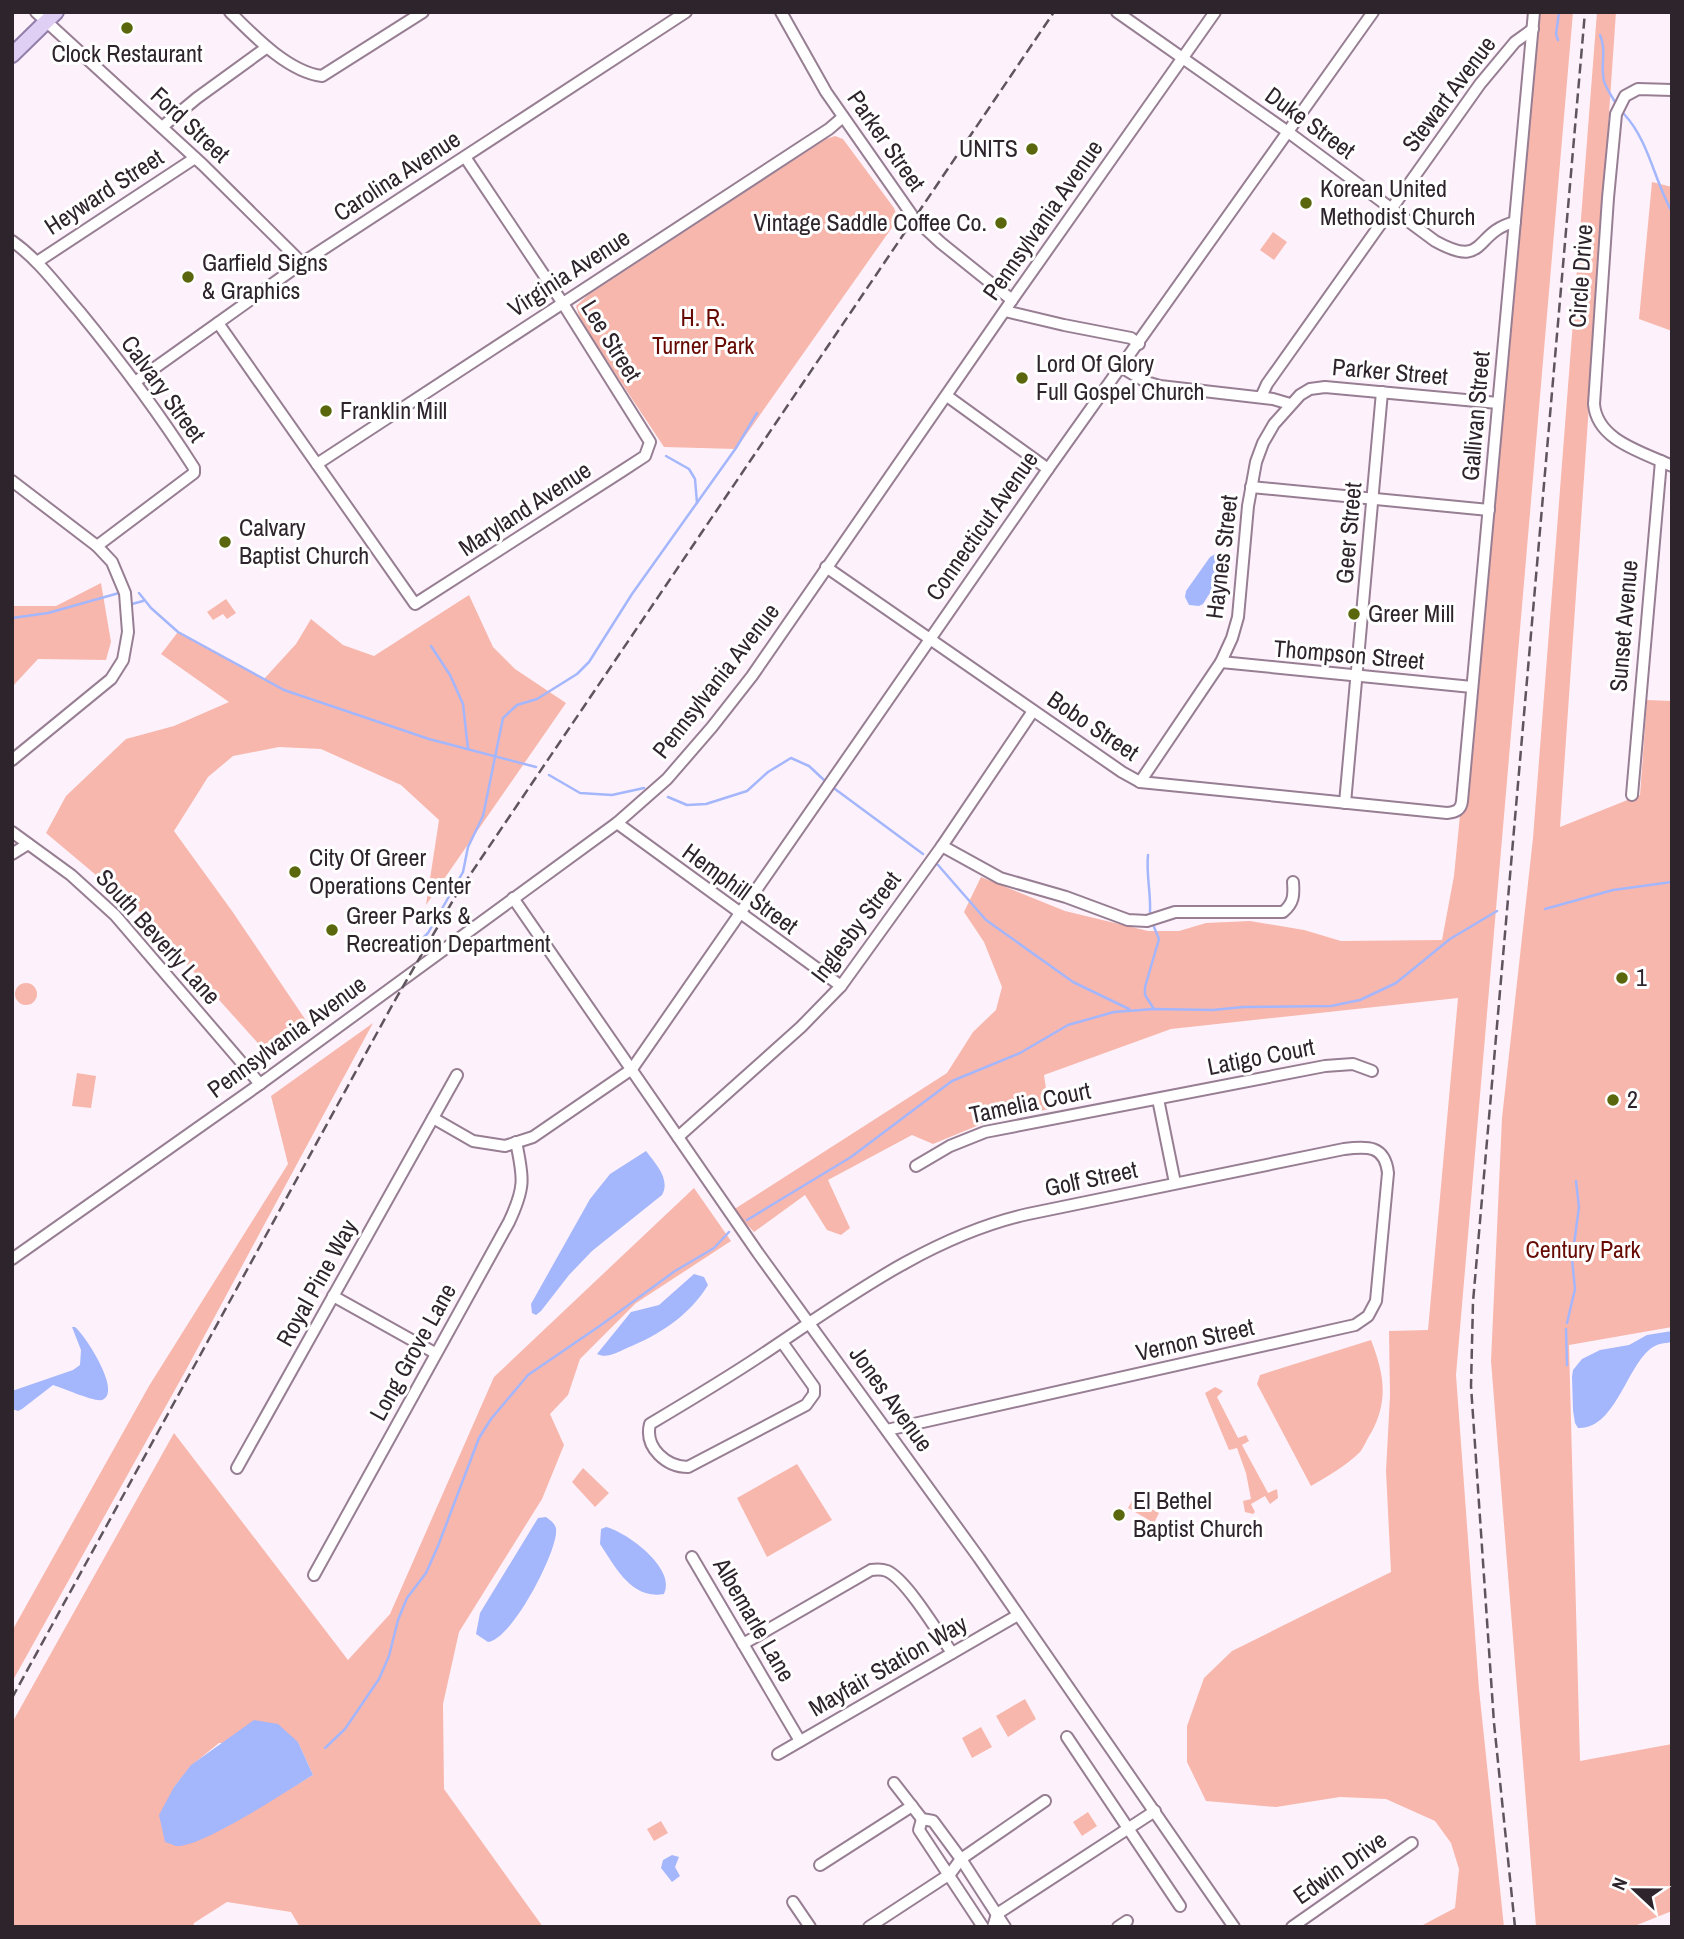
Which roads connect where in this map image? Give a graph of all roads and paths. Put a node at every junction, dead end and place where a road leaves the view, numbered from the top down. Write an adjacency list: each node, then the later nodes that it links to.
1 (230, 12): 11 (street)
2 (423, 12): 11 (street)
3 (686, 12): 19 (street, Carolina Avenue)
4 (781, 12): 15 (street, Parker Street)
5 (1118, 12): 13 (street, Duke Street)
6 (1215, 12): 13 (street, Pennsylvania Avenue)
7 (1373, 12): 17 (street, Connecticut Avenue)
8 (1534, 12): 10 (street, Gallivan Street)
9 (46, 15): 12 (main road); 16 (street, Ford Street)
10 (1533, 29): 20 (street, Stewart Avenue); 21 (street, Gallivan Street)
11 (266, 48): 16 (street)
12 (12, 55)
13 (1183, 58): 17 (street, Duke Street); 25 (street, Pennsylvania Avenue)
14 (1672, 90): 38 (street, Circle Drive)
15 (843, 117): 25 (street, Parker Street); 26 (street, Virginia Avenue)
16 (162, 127): 18 (street, Ford Street)
17 (1288, 132): 20 (street, Duke Street); 29 (street, Connecticut Avenue)
18 (195, 158): 23 (street, Heyward Street); 24 (street, Ford Street)
19 (465, 158): 24 (street, Carolina Avenue); 26 (street, Lee Street)
20 (1390, 209): 21 (street, Duke Street); 34 (street, Stewart Avenue)
21 (1515, 222): 35 (street, Gallivan Street)
22 (12, 242): 23 (street, Calvary Street)
23 (37, 262): 31 (street, Calvary Street)
24 (302, 264): 28 (street, Carolina Avenue)
25 (1012, 300): 27 (street, Pennsylvania Avenue)
26 (562, 302): 37 (street, Lee Street); 39 (street, Virginia Avenue)
27 (1005, 311): 29 (street); 33 (street, Pennsylvania Avenue)
28 (218, 323): 31 (street, Carolina Avenue); 39 (street)
29 (1139, 344): 30 (street, Connecticut Avenue)
30 (1121, 367): 34 (street); 41 (street, Connecticut Avenue)
31 (135, 382): 46 (street, Calvary Street)
32 (1382, 392): 35 (street, Parker Street); 36 (street, Parker Street); 44 (street, Geer Street)
33 (947, 396): 41 (street); 47 (street, Pennsylvania Avenue)
34 (1261, 397): 36 (street)
35 (1498, 403): 45 (street, Gallivan Street)
36 (1290, 404): 43 (street, Haynes Street)
37 (650, 442): 39 (street, Maryland Avenue)
38 (1661, 461): 40 (street, Circle Drive); 55 (street, Sunset Avenue)
39 (317, 464)
40 (1672, 466)
41 (1048, 469): 48 (street, Connecticut Avenue)
42 (12, 481): 46 (street)
43 (1251, 487): 44 (street); 49 (street, Haynes Street)
44 (1373, 499): 45 (street); 50 (street, Geer Street)
45 (1489, 510): 51 (street, Gallivan Street)
46 (97, 546): 53 (street)
47 (826, 567): 48 (street, Bobo Street); 58 (street, Pennsylvania Avenue)
48 (929, 638): 52 (street, Bobo Street); 65 (street, Connecticut Avenue)
49 (1221, 662): 50 (street, Thompson Street); 54 (street, Haynes Street)
50 (1357, 677): 51 (street, Thompson Street); 56 (street, Geer Street)
51 (1472, 687): 57 (street, Gallivan Street)
52 (1033, 711): 54 (street, Bobo Street); 61 (street, Inglesby Street)
53 (12, 760)
54 (1140, 782): 56 (street, Bobo Street)
55 (1632, 795)
56 (1345, 803): 57 (street, Bobo Street)
57 (1461, 807)
58 (617, 823): 64 (street, Pennsylvania Avenue); 65 (street, Hemphill Street)
59 (12, 832): 60 (street, South Beverly Lane)
60 (29, 844): 62 (street); 70 (street, South Beverly Lane)
61 (942, 846): 63 (street); 66 (street, Inglesby Street)
62 (12, 854)
63 (1293, 882)
64 (513, 898): 67 (street, Jones Avenue); 70 (street, Pennsylvania Avenue)
65 (739, 914): 66 (street, Hemphill Street); 67 (street, Connecticut Avenue)
66 (841, 986): 73 (street, Inglesby Street)
67 (632, 1069): 73 (street, Jones Avenue); 74 (street)
68 (1372, 1071): 71 (street, Latigo Court)
69 (457, 1075): 72 (street, Royal Pine Way)
70 (260, 1084): 78 (street, Pennsylvania Avenue)
71 (1158, 1099): 75 (street, Tamelia Court); 77 (street)
72 (433, 1118): 74 (street); 79 (street, Royal Pine Way)
73 (678, 1137): 80 (street, Jones Avenue)
74 (516, 1142): 82 (street, Long Grove Lane)
75 (916, 1166)
76 (1388, 1173): 77 (street, Golf Street); 83 (street, Vernon Street)
77 (1175, 1184): 80 (street, Golf Street)
78 (12, 1259)
79 (333, 1296): 82 (street); 84 (street, Royal Pine Way)
80 (809, 1323): 81 (street, Golf Street); 83 (street, Jones Avenue)
81 (782, 1342): 81 (street, Golf Street)
82 (435, 1353): 86 (street, Long Grove Lane)
83 (887, 1430): 87 (street, Jones Avenue)
84 (237, 1468)
85 (692, 1557): 88 (street, Albemarle Lane)
86 (314, 1575)
87 (1018, 1615): 89 (street, Mayfair Station Way); 96 (street, Jones Avenue)
88 (743, 1644): 89 (street); 91 (street, Albemarle Lane)
89 (953, 1653): 91 (street, Mayfair Station Way)
90 (1067, 1737): 98 (street)
91 (800, 1741): 92 (street, Mayfair Station Way)
92 (778, 1754)
93 (894, 1783): 95 (street)
94 (1045, 1801): 100 (street)
95 (912, 1806): 97 (street); 101 (street)
96 (1155, 1811): 98 (street); 111 (street, Jones Avenue)
97 (922, 1819): 100 (street); 102 (street)
98 (1128, 1828): 104 (street); 105 (street)
99 (1412, 1843): 112 (street, Edwin Drive)
100 (961, 1859): 102 (street); 105 (street)
101 (820, 1865)
102 (950, 1874): 107 (street); 108 (street)
103 (793, 1902): 106 (street)
104 (1180, 1906)
105 (997, 1914): 109 (street); 110 (street)
106 (810, 1927)
107 (869, 1927)
108 (983, 1927)
109 (993, 1927)
110 (1005, 1927)
111 (1234, 1927)
112 (1292, 1927)

